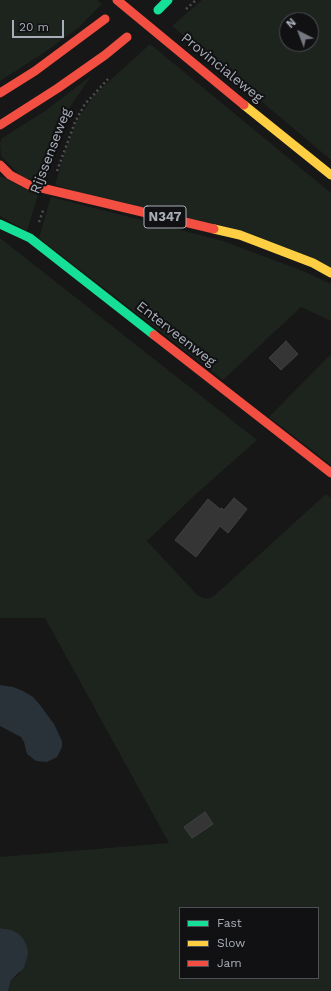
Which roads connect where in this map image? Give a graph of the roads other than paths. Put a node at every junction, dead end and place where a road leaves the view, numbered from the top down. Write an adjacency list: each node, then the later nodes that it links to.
1 (117, 0): 8 (main road, Provincialeweg)
2 (168, 0): 3 (main road)
3 (158, 10)
4 (105, 19): 6 (main road)
5 (127, 37): 7 (main road, Rijssenseweg)
6 (0, 93)
7 (0, 124)
8 (309, 158): 10 (main road, Provincialeweg); 11 (main road, Provincialeweg)
9 (0, 165): 13 (main road, N347)
10 (331, 175)
11 (331, 178)
12 (0, 224): 14 (main road, Enterveenweg)
13 (331, 273)
14 (331, 473)

